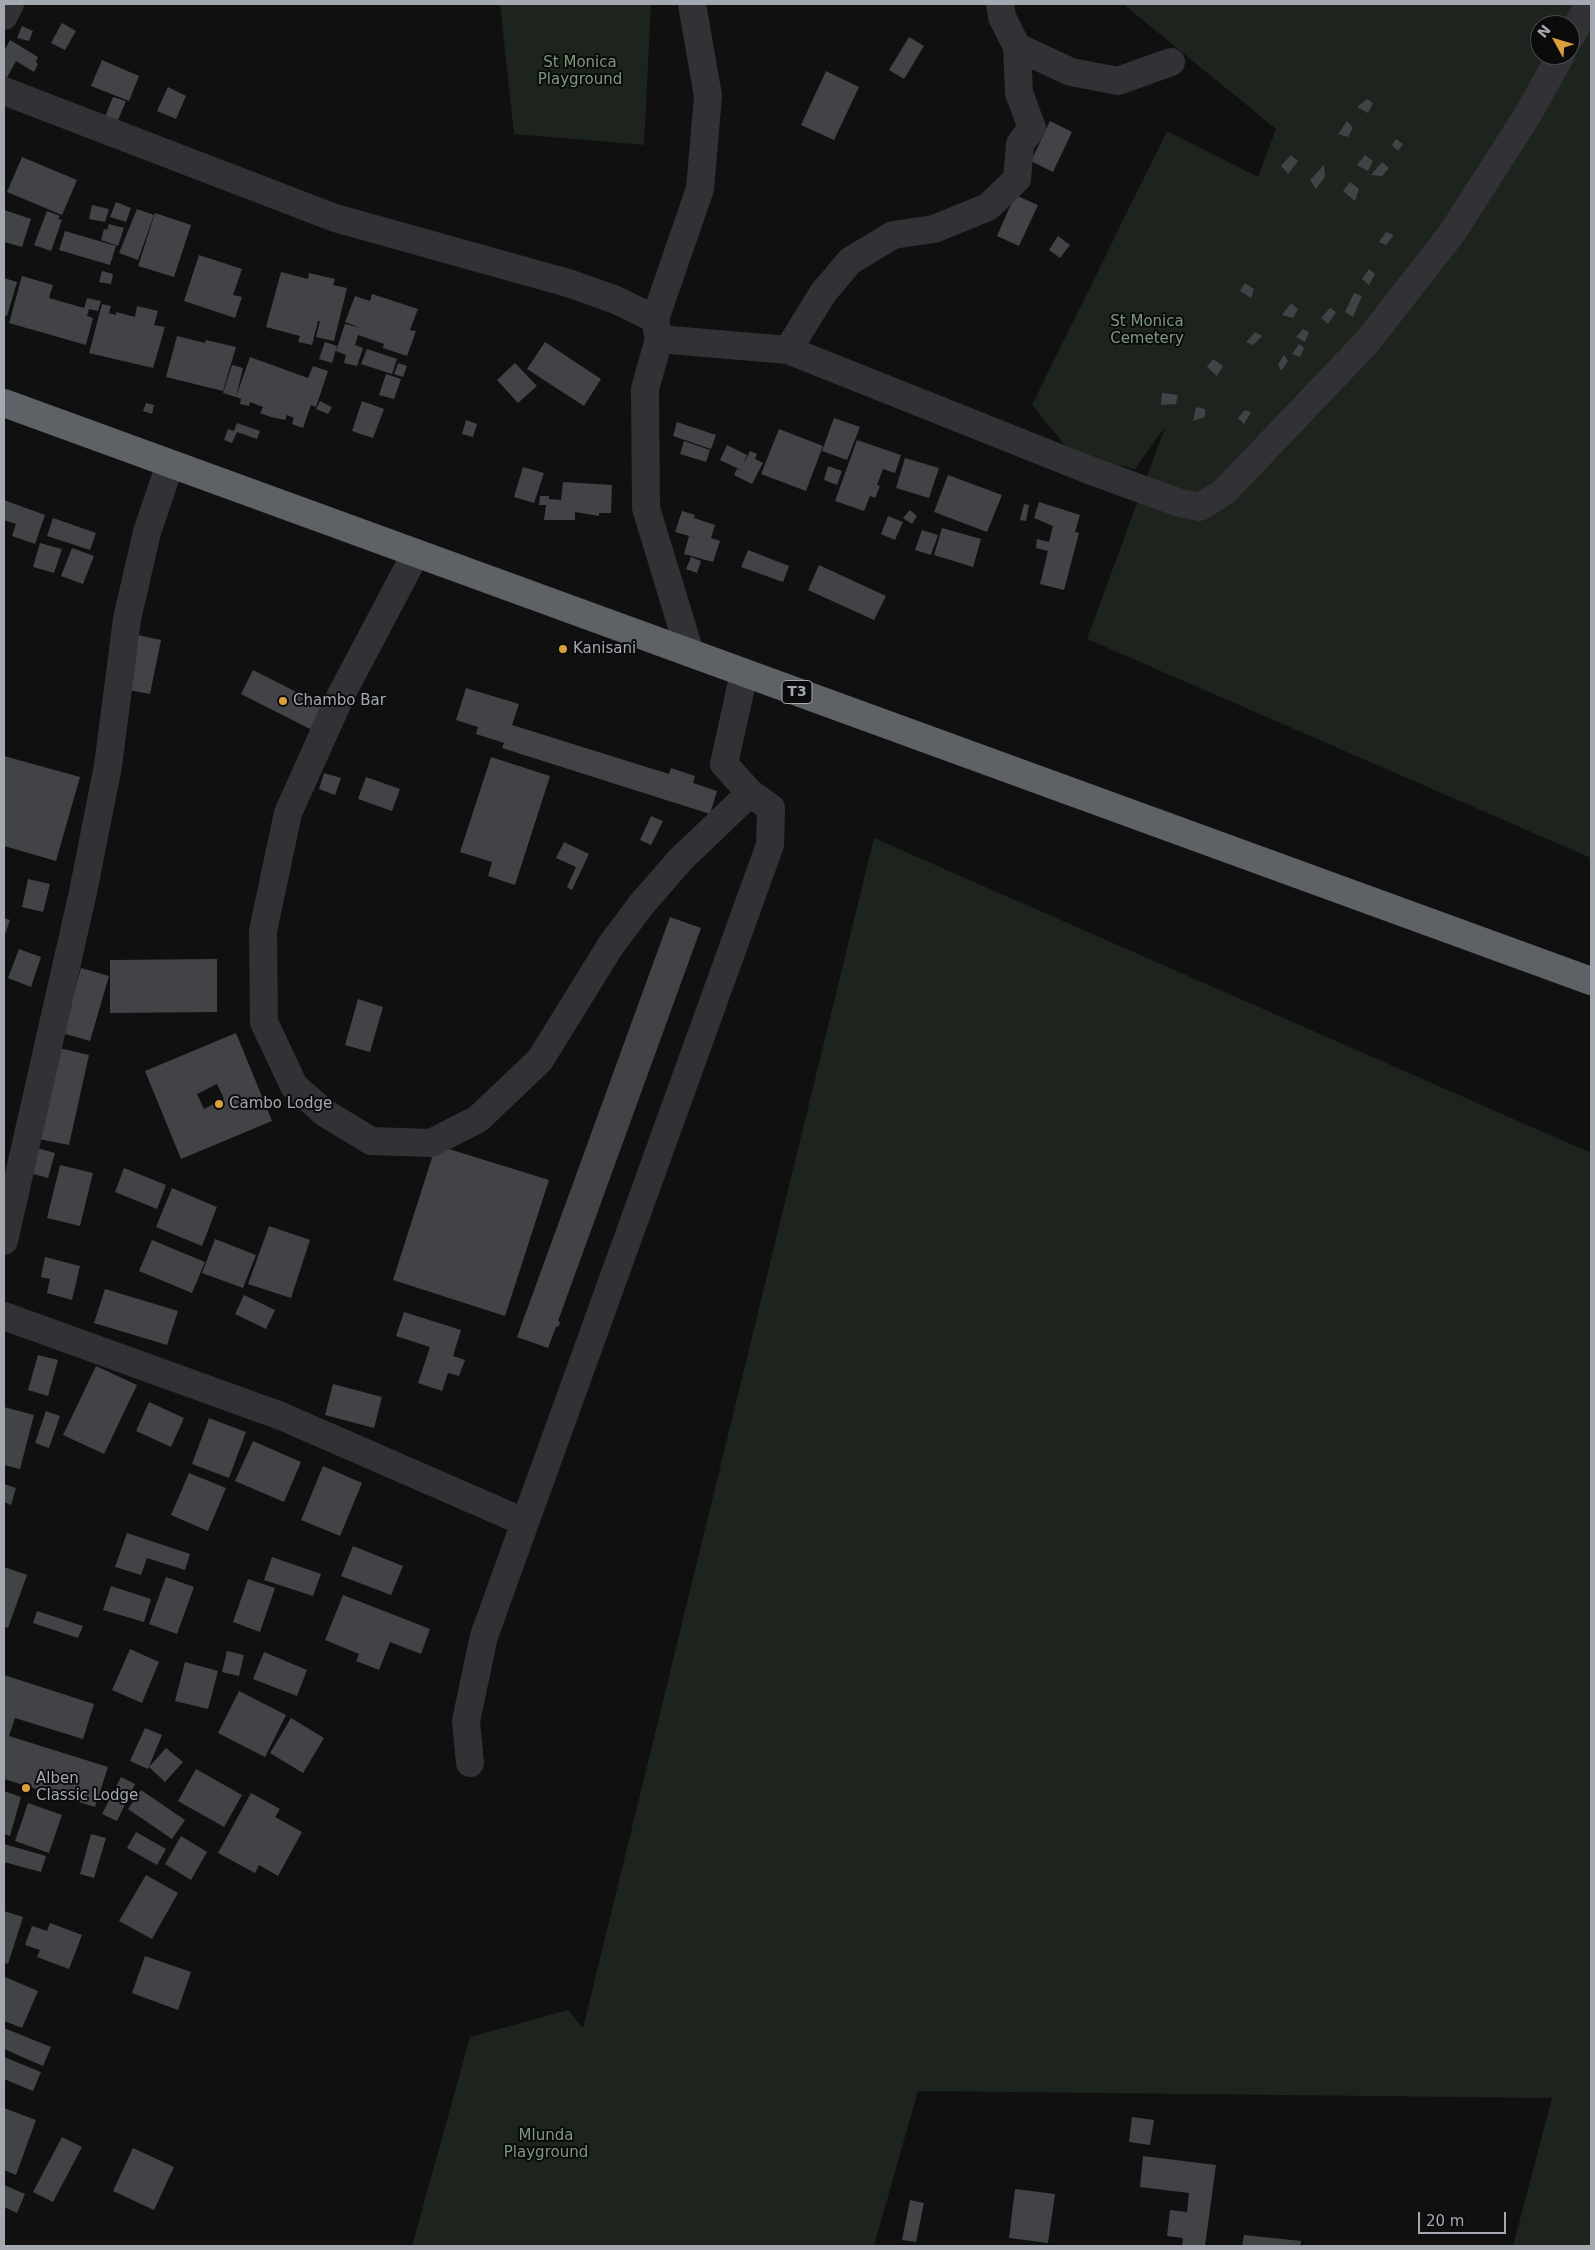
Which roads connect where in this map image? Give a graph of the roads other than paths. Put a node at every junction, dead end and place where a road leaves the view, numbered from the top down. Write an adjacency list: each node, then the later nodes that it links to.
1 (10, 4): 5 (street)
2 (692, 4): 11 (street)
3 (1000, 4): 7 (street)
4 (1589, 4): 6 (street)
5 (4, 16)
6 (1580, 20)
7 (1017, 47): 8 (street); 12 (street)
8 (1171, 62)
9 (1555, 65): 12 (street)
10 (4, 91): 11 (street)
11 (657, 329): 12 (street); 16 (street)
12 (788, 350)
13 (4, 403): 14 (highway, T3)
14 (170, 464): 15 (highway, T3); 20 (street)
15 (416, 553): 16 (highway, T3); 18 (street)
16 (690, 653): 17 (highway, T3)
17 (744, 673): 18 (street); 19 (highway, T3)
18 (750, 793): 22 (street)
19 (1591, 981)
20 (4, 1241)
21 (4, 1316): 22 (street)
22 (524, 1522): 23 (street)
23 (470, 1763)

